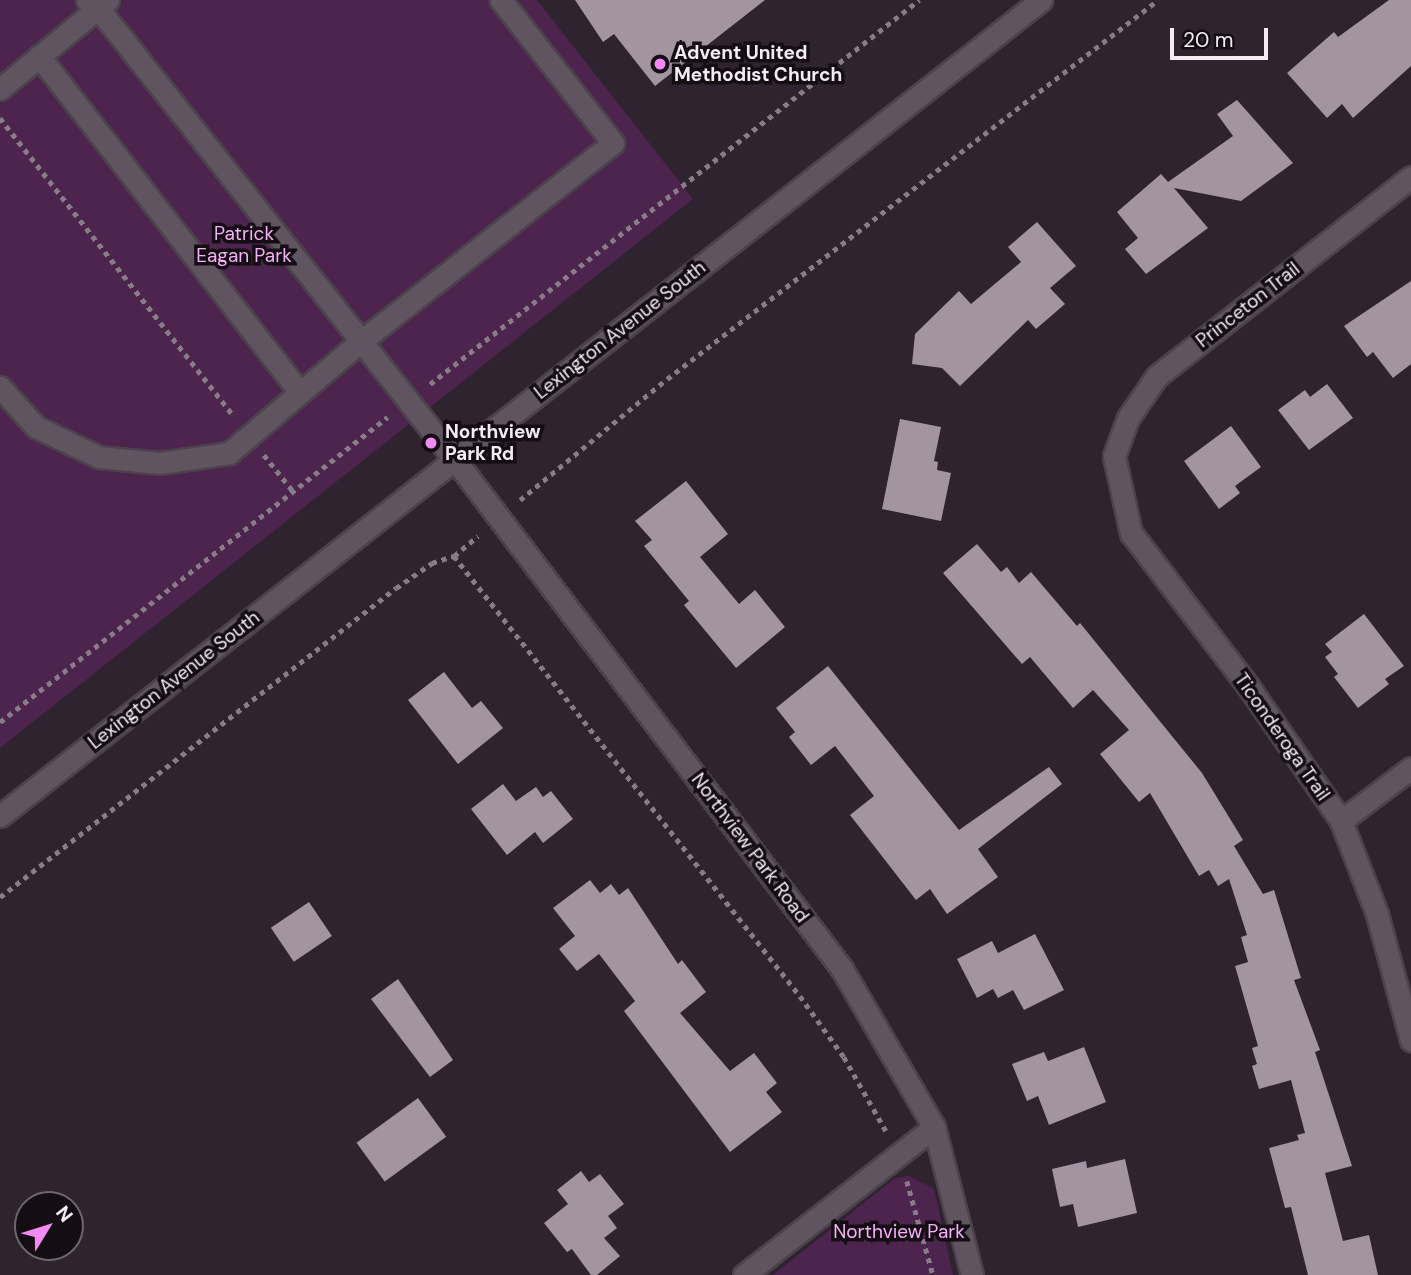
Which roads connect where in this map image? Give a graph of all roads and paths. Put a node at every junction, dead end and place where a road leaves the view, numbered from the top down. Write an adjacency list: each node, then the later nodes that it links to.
1 (501, 0): 10 (street)
2 (919, 0): 13 (path)
3 (1041, 0): 16 (street, Lexington Avenue South)
4 (1158, 0): 18 (path)
5 (98, 3): 6 (street); 10 (street, Northview Park Road)
6 (39, 56): 7 (street); 12 (street)
7 (0, 89)
8 (0, 118): 14 (path)
9 (1411, 177): 15 (street, Princeton Trail)
10 (360, 342): 12 (street); 13 (street, Northview Park Road)
11 (0, 387): 14 (street)
12 (300, 392): 14 (street)
13 (408, 401): 16 (street, Northview Park Road); 17 (path)
14 (249, 436): 17 (path)
15 (1114, 456): 23 (street, Ticonderoga Trail)
16 (455, 460): 18 (street, Northview Park Road); 22 (street, Lexington Avenue South)
17 (293, 491): 20 (path)
18 (499, 518): 19 (path); 26 (street, Northview Park Road)
19 (454, 556): 24 (path); 27 (path)
20 (0, 722)
21 (1411, 768): 23 (street)
22 (0, 816)
23 (1341, 821): 25 (street, Ticonderoga Trail)
24 (0, 897)
25 (1411, 1040)
26 (934, 1127): 27 (street); 30 (street, Northview Park Road)
27 (899, 1154): 28 (street); 29 (path)
28 (744, 1275)
29 (933, 1275)
30 (972, 1275)

